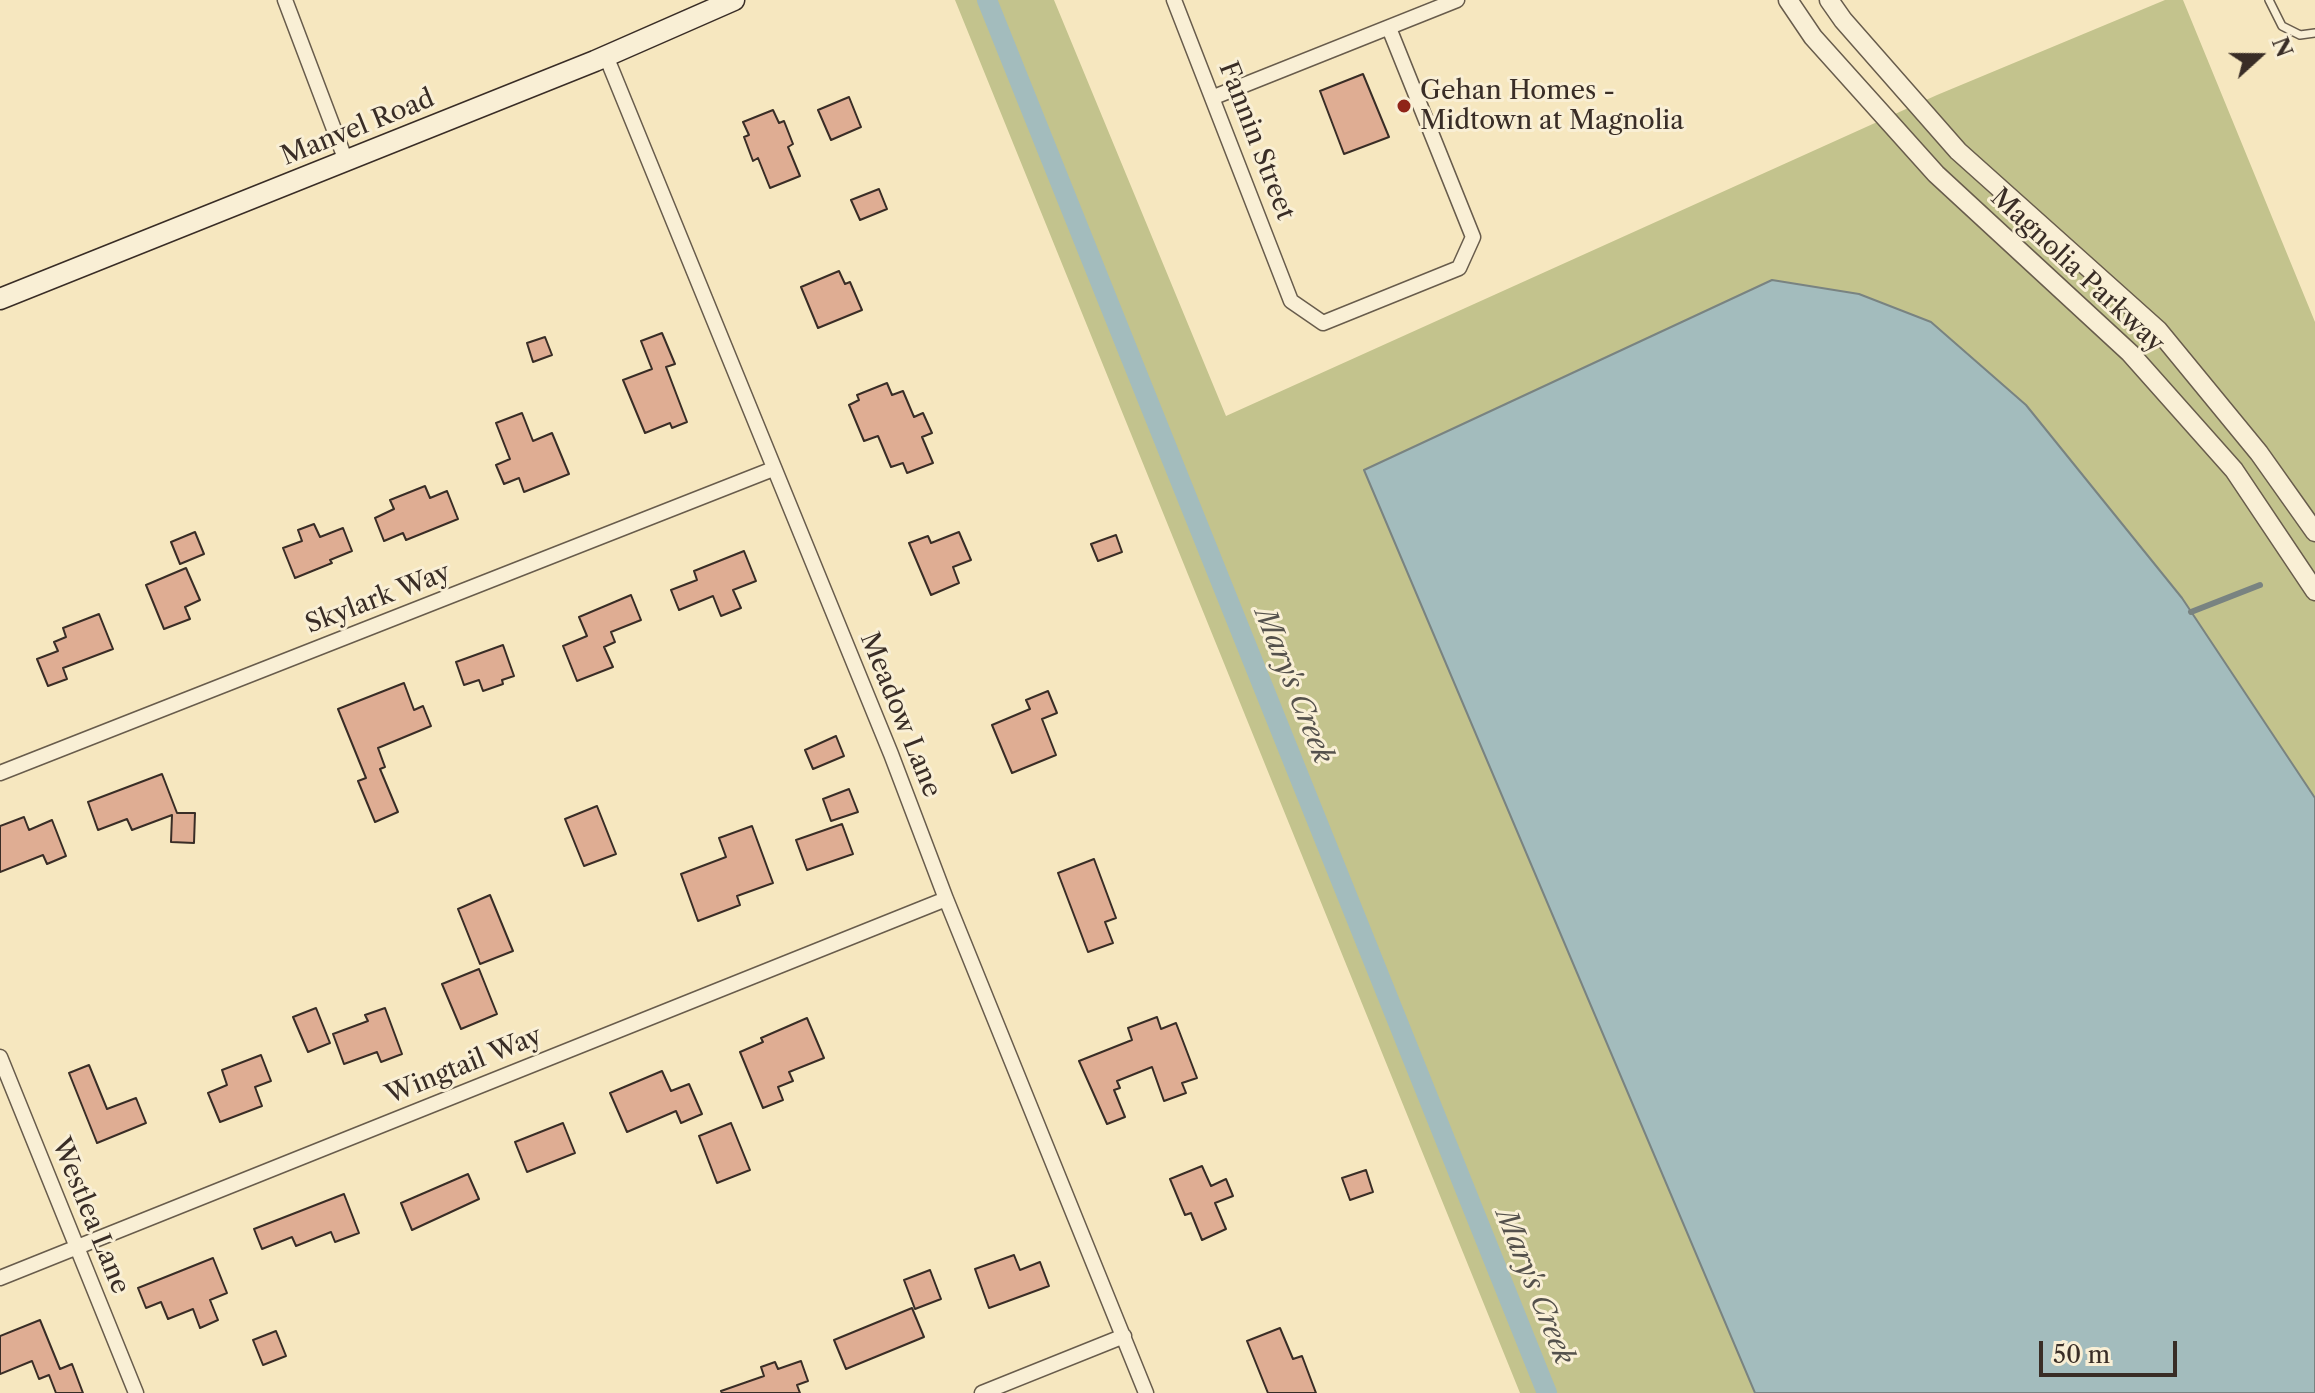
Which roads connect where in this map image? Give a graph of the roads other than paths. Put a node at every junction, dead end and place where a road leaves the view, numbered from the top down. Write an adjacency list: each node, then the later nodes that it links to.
1 (285, 0): 12 (street)
2 (734, 0): 10 (main road, Manvel Road)
3 (1174, 0): 11 (street, Fannin Street)
4 (1457, 0): 8 (street)
5 (1788, 0): 15 (street, Magnolia Parkway)
6 (1829, 0): 14 (street, Magnolia Parkway)
7 (2269, 0): 9 (lane)
8 (1389, 28): 11 (street); 11 (street, Fannin Street)
9 (2315, 33)
10 (606, 56): 12 (main road, Manvel Road); 16 (street, Meadow Lane)
11 (1214, 97)
12 (346, 161): 13 (main road, Manvel Road)
13 (0, 299)
14 (2226, 413): 15 (street); 17 (street, Magnolia Parkway)
15 (2202, 434): 18 (street, Magnolia Parkway)
16 (773, 469): 19 (street, Skylark Way); 20 (street, Meadow Lane)
17 (2315, 532)
18 (2315, 591)
19 (0, 773)
20 (946, 899): 22 (street, Wingtail Way); 24 (street, Meadow Lane)
21 (0, 1057): 22 (street, Westlea Lane)
22 (76, 1247): 23 (street, Wingtail Way); 25 (street, Westlea Lane)
23 (0, 1278)
24 (1124, 1336): 26 (street); 27 (street, Meadow Lane)
25 (136, 1393)
26 (982, 1393)
27 (1146, 1393)

